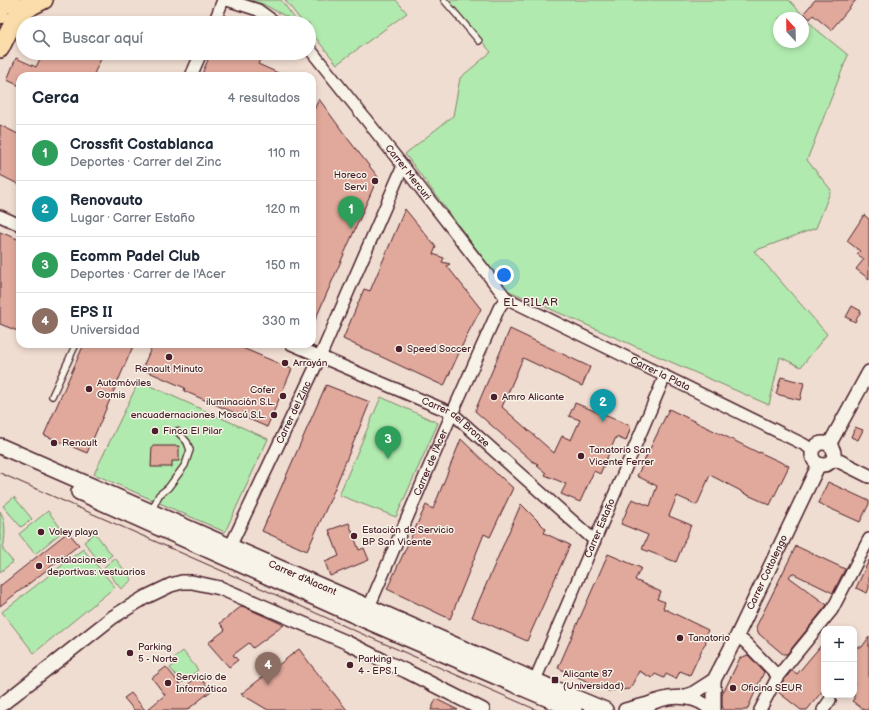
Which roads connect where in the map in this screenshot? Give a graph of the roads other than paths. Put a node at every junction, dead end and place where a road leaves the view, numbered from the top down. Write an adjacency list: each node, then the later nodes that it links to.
1 (4, 0): 5 (main road)
2 (223, 0): 7 (street)
3 (227, 0): 8 (street)
4 (444, 0): 10 (lane)
5 (38, 3): 6 (main road)
6 (19, 16)
7 (217, 16)
8 (266, 16)
9 (16, 18): 11 (main road)
10 (478, 42)
11 (0, 49)
12 (316, 57): 15 (street, Carrer Mercuri)
13 (198, 60): 14 (street)
14 (193, 72)
15 (403, 166): 18 (street, Carrer Mercuri); 21 (street, Carrer del Zinc)
16 (0, 216): 17 (street)
17 (16, 223)
18 (506, 298): 23 (street, Carrer la Plata); 25 (street, Carrer de l'Acer)
19 (74, 348): 24 (lane)
20 (300, 348): 21 (street, Carrer del Bronze)
21 (320, 357): 25 (street, Carrer del Bronze); 37 (street, Carrer del Zinc)
22 (869, 372): 27 (street)
23 (665, 376): 29 (street, Carrer la Plata); 36 (street, Carrer Estaño)
24 (52, 396)
25 (452, 413): 36 (street, Carrer del Bronze); 38 (street, Carrer de l'Acer)
26 (177, 431): 34 (lane)
27 (829, 445): 29 (street); 31 (street)
28 (0, 446): 34 (main road, Carrer d'Alacant)
29 (813, 450): 32 (street)
30 (0, 457): 48 (main road, Carrer d'Alacant)
31 (833, 458): 32 (street); 33 (street)
32 (819, 464): 39 (street, Carrer Cottolengo)
33 (869, 476)
34 (150, 512): 37 (main road, Carrer d'Alacant)
35 (869, 539): 40 (street)
36 (595, 541): 41 (street, Carrer Estaño)
37 (230, 547): 38 (main road, Carrer d'Alacant)
38 (369, 608): 41 (main road, Carrer d'Alacant)
39 (737, 636): 40 (street); 42 (street, Carrer Cottolengo)
40 (778, 676): 53 (street)
41 (535, 680): 49 (main road, Carrer d'Alacant)
42 (714, 680): 43 (street); 52 (street)
43 (682, 698): 46 (street); 51 (street)
44 (830, 700): 54 (street)
45 (0, 706): 47 (street)
46 (648, 706): 50 (street)
47 (483, 710)
48 (574, 710)
49 (605, 710)
50 (625, 710)
51 (710, 710)
52 (714, 710)
53 (760, 710)
54 (823, 710)

